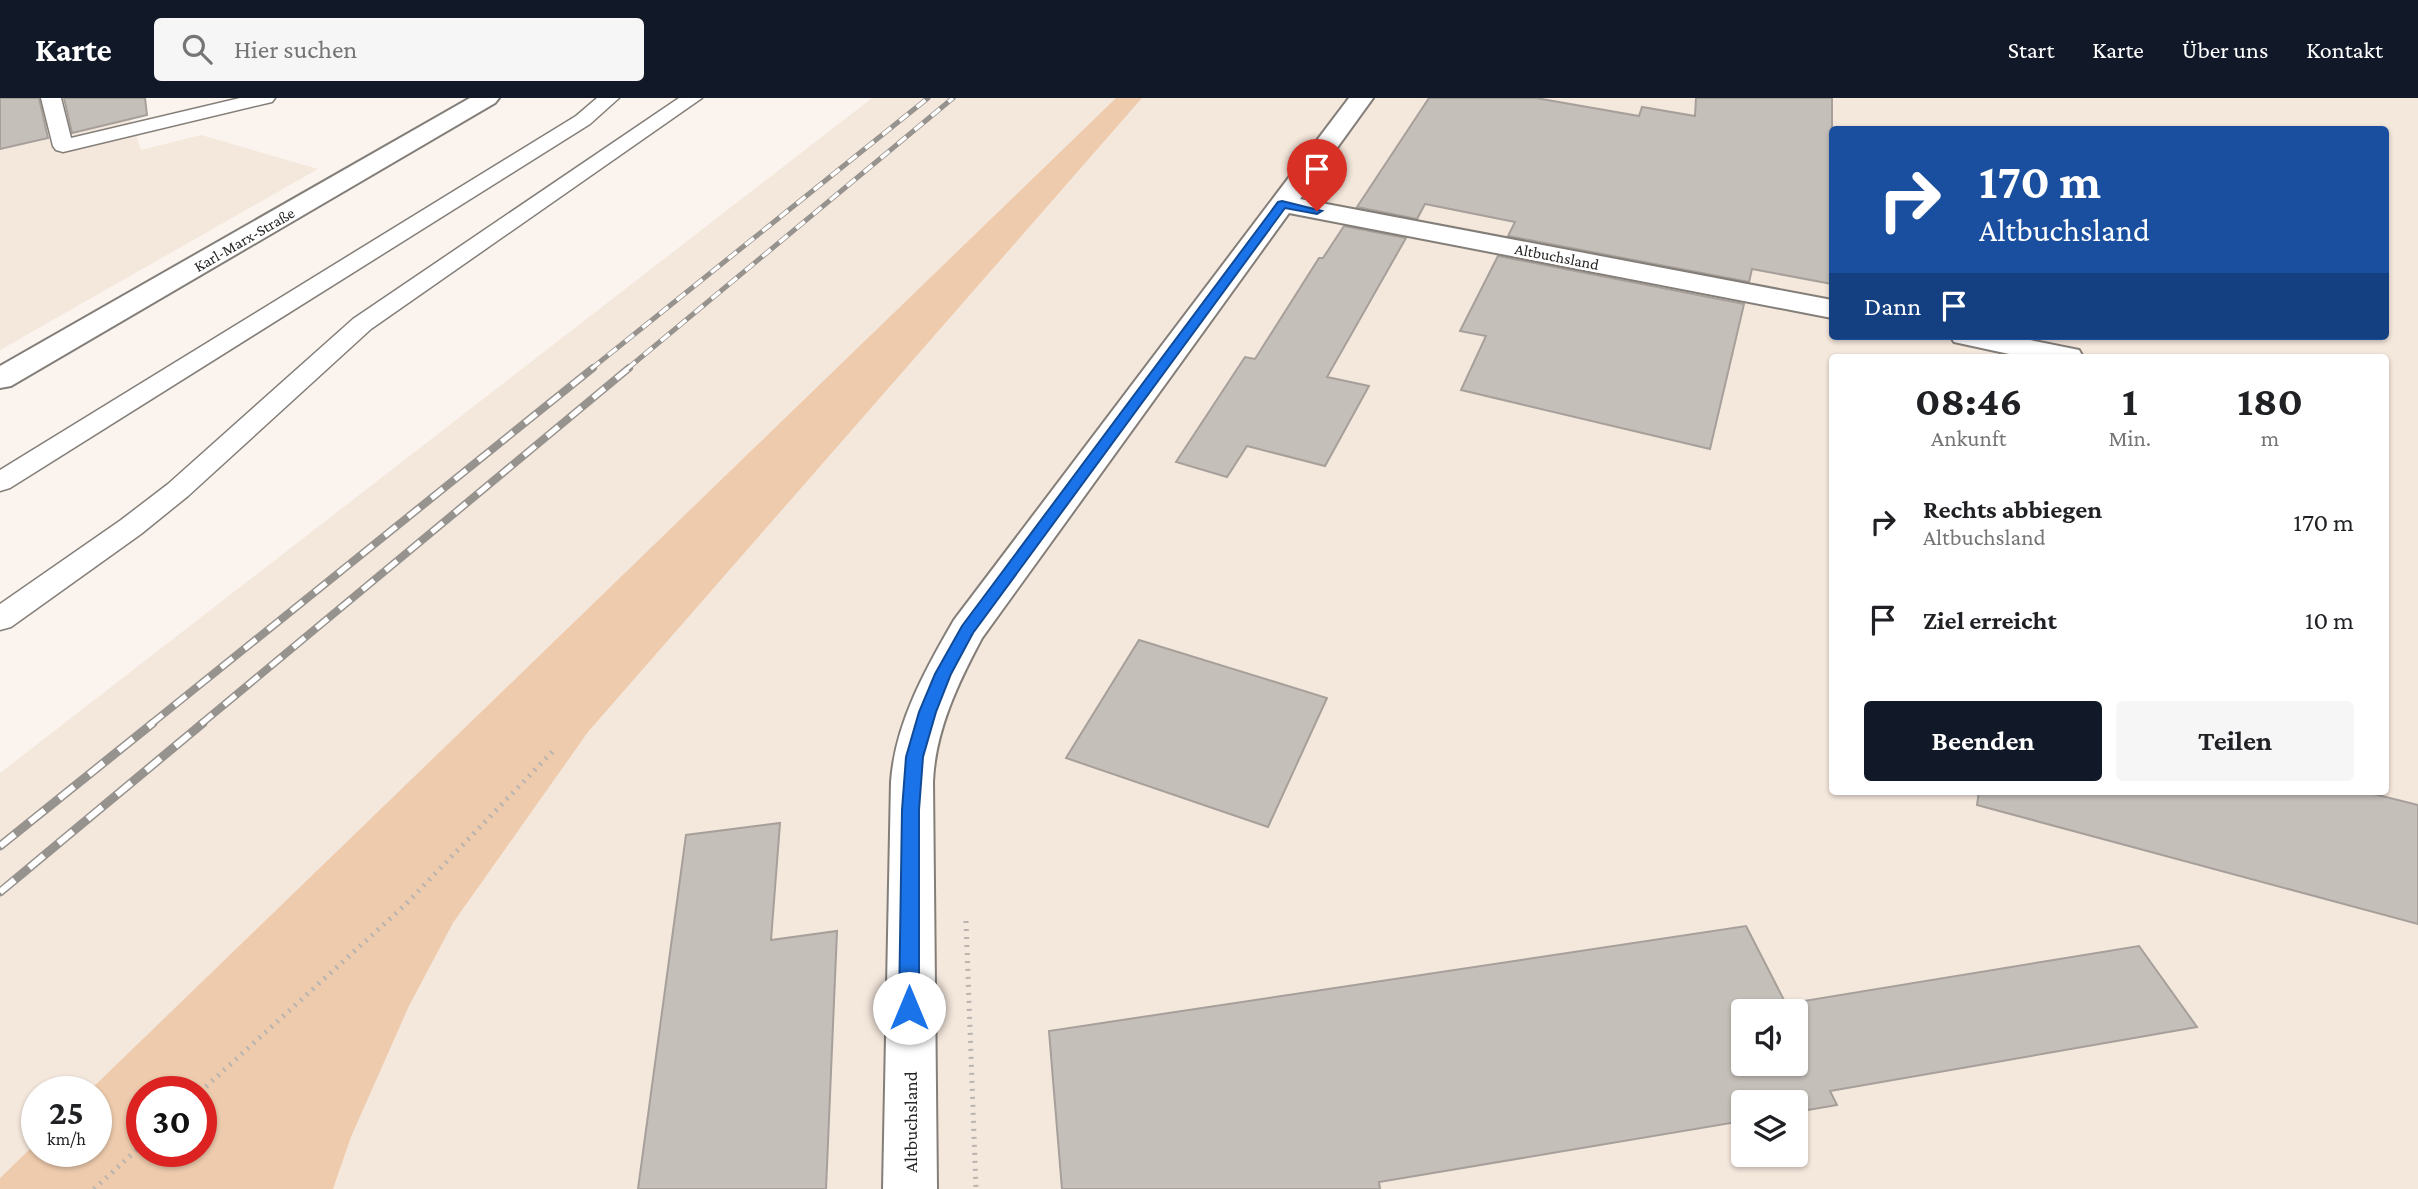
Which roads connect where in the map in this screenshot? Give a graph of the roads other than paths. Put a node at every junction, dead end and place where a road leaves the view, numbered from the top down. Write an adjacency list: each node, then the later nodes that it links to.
1 (51, 98): 2 (lane)
2 (265, 98)
3 (487, 98): 11 (street, Karl-Marx-Straße)
4 (609, 98): 12 (lane)
5 (692, 98): 13 (lane)
6 (1361, 98): 7 (street, Altbuchsland)
7 (1282, 204): 8 (street, Altbuchsland); 14 (street, Altbuchsland)
8 (1829, 308)
9 (1985, 340): 10 (street)
10 (2053, 354)
11 (0, 379)
12 (0, 482)
13 (0, 620)
14 (910, 1189)

